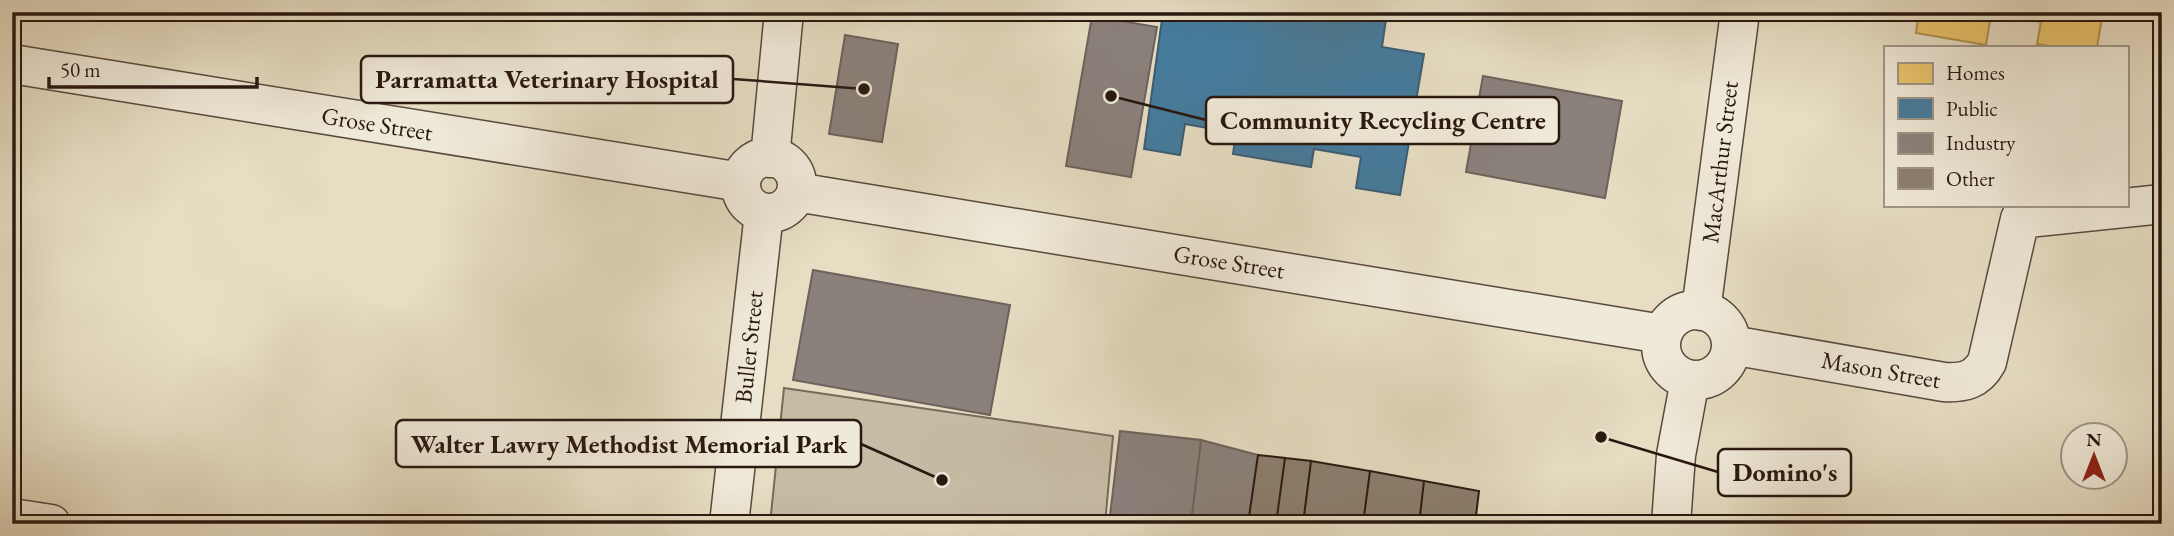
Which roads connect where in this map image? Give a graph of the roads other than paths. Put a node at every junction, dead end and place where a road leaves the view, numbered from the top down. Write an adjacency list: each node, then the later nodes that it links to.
1 (784, 12): 4 (street)
2 (1740, 12): 9 (street, MacArthur Street)
3 (12, 64): 5 (street, Grose Street)
4 (770, 158): 5 (street); 6 (street)
5 (741, 182): 8 (street)
6 (796, 191): 8 (street); 10 (street, Grose Street)
7 (2162, 204): 11 (street, Mason Street)
8 (764, 213): 15 (street, Buller Street)
9 (1701, 311): 10 (street); 11 (street)
10 (1662, 334): 12 (street)
11 (1731, 345): 12 (street)
12 (1690, 380): 16 (street)
13 (12, 518): 14 (street)
14 (51, 524)
15 (729, 524)
16 (1671, 524)

